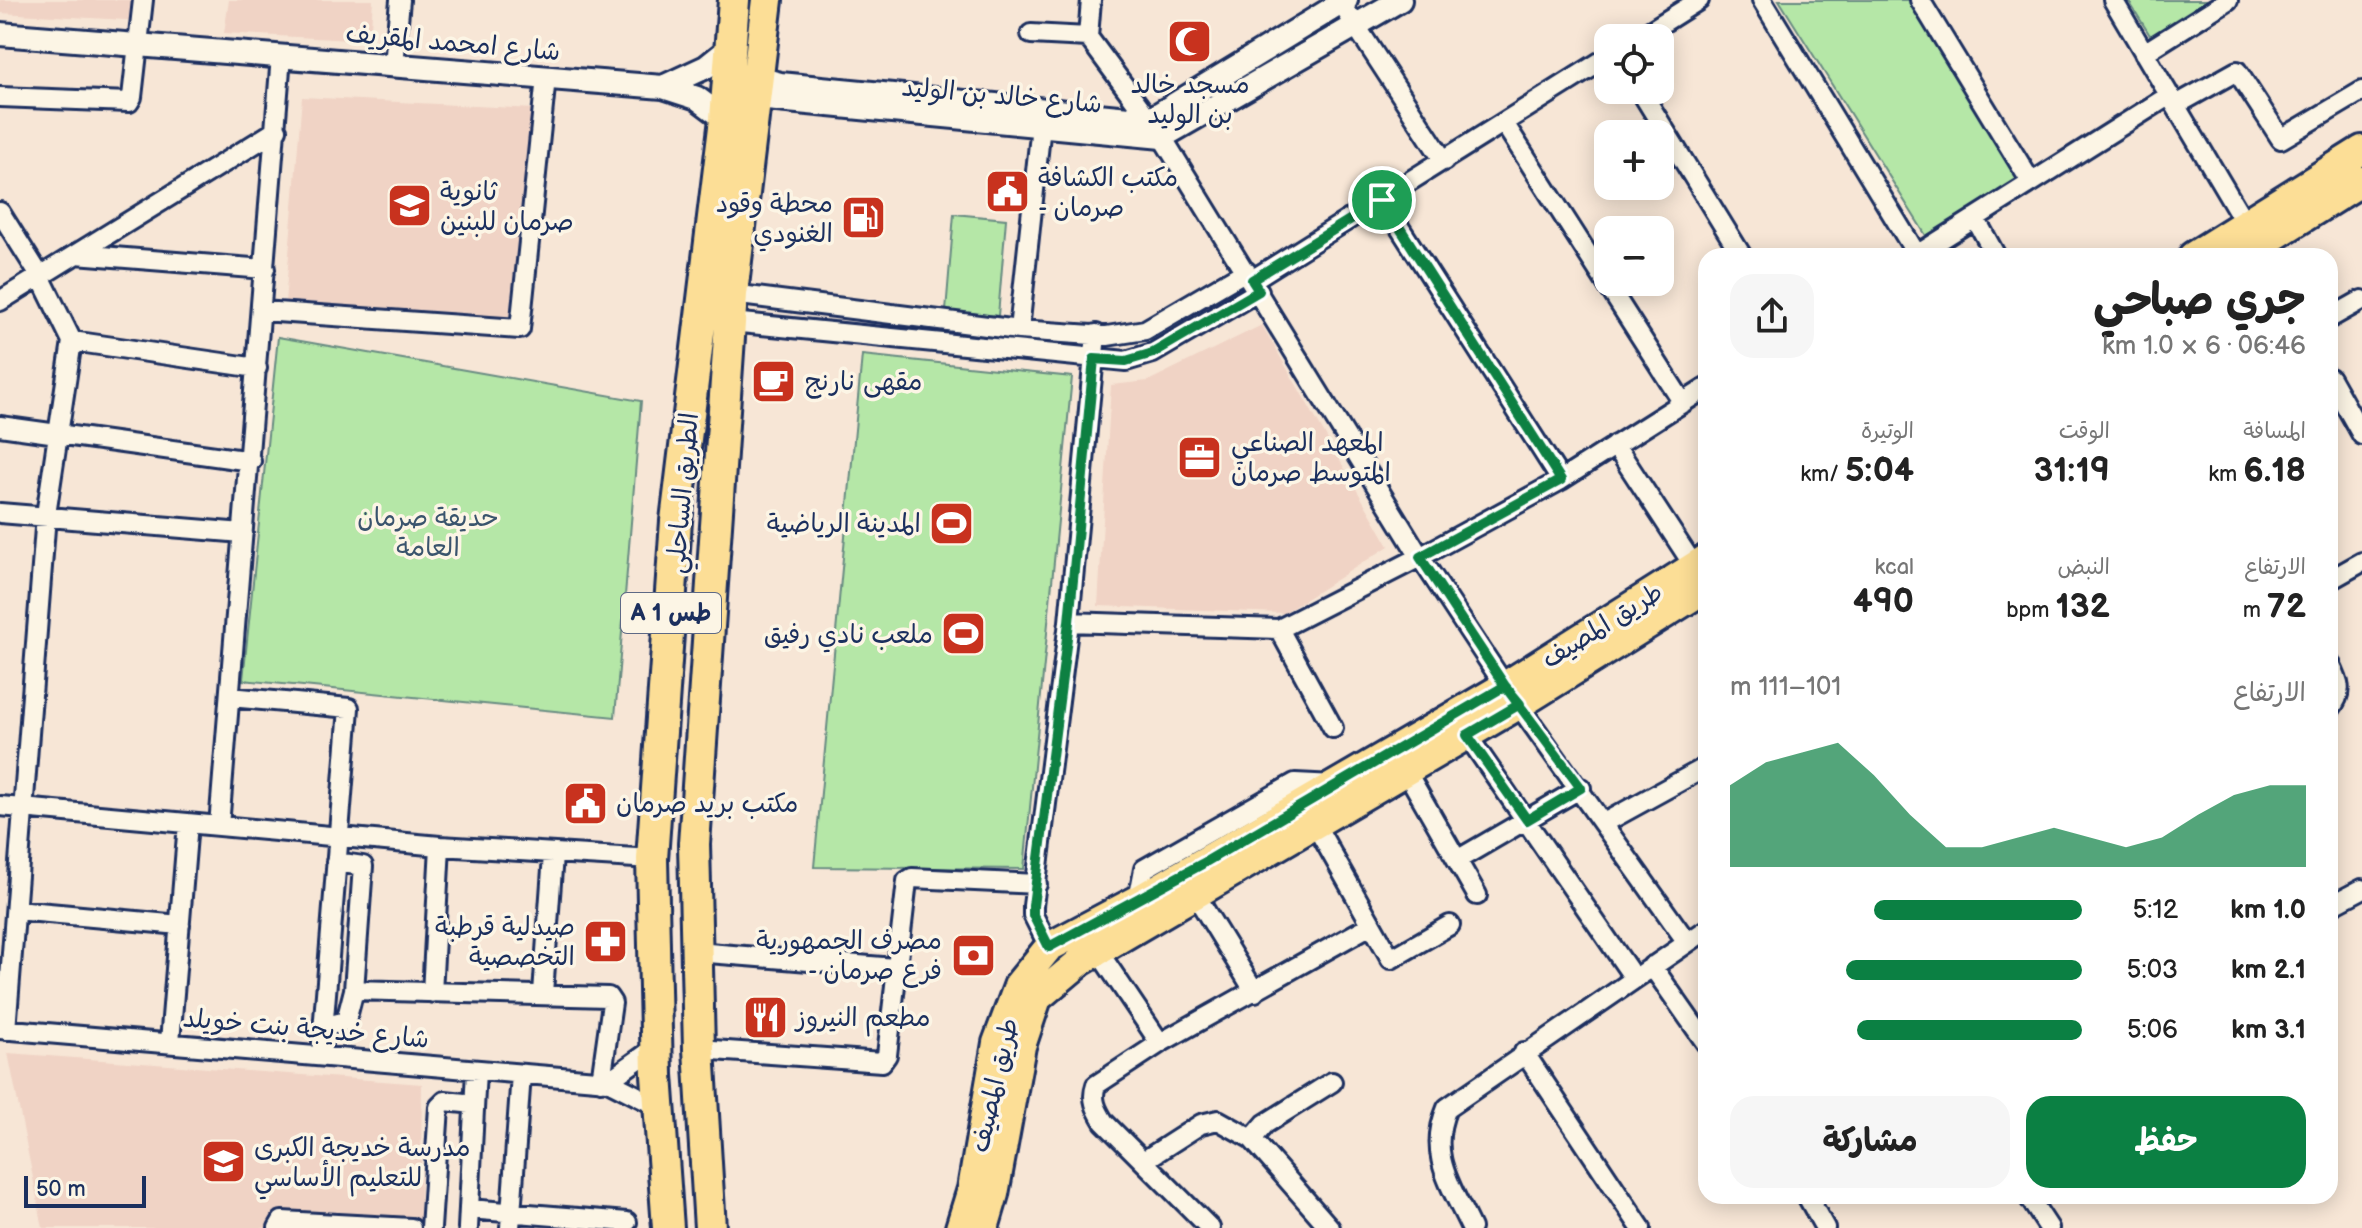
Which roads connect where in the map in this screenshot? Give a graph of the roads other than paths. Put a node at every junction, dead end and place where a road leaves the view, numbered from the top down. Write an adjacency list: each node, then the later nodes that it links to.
1 (143, 0): 18 (street)
2 (400, 0): 22 (street)
3 (734, 0): 19 (highway, الطريق الساحلي / A 1 طس)
4 (767, 0): 26 (highway, الطريق الساحلي / A 1 طس)
5 (1091, 0): 17 (street)
6 (1400, 0): 14 (street)
7 (1699, 0): 13 (street)
8 (1762, 0): 46 (street)
9 (1920, 0): 40 (street)
10 (2113, 0): 20 (street)
11 (2228, 0): 20 (street)
12 (1343, 2): 14 (street); 35 (street)
13 (1661, 24)
14 (1356, 28): 35 (street); 38 (street)
15 (0, 34): 18 (street, شارع امحمد المقريف)
16 (1031, 34): 17 (street)
17 (1088, 37): 35 (street)
18 (139, 45): 21 (street, شارع امحمد المقريف); 28 (street)
19 (731, 47): 25 (street, شارع امحمد المقريف); 32 (highway, الطريق الساحلي / A 1 طس)
20 (2144, 53): 29 (street)
21 (281, 56): 22 (street, شارع امحمد المقريف); 36 (street)
22 (394, 65): 24 (street, شارع امحمد المقريف)
23 (1594, 66): 33 (street)
24 (546, 77): 25 (street, شارع امحمد المقريف); 56 (street)
25 (663, 87): 32 (street, شارع امحمد المقريف)
26 (756, 88): 30 (street, شارع خالد بن الوليد); 55 (highway, الطريق الساحلي / A 1 طس)
27 (2362, 91): 29 (street)
28 (0, 97)
29 (2173, 100): 40 (street); 44 (street)
30 (869, 102): 34 (street, شارع خالد بن الوليد); 35 (street, شارع خالد بن الوليد)
31 (1649, 104): 45 (street)
32 (725, 119): 101 (highway, الطريق الساحلي / A 1 طس)
33 (1504, 123): 38 (street); 65 (street)
34 (1041, 125): 35 (street, شارع خالد بن الوليد); 58 (street)
35 (1156, 128): 52 (street)
36 (277, 130): 49 (street); 50 (street)
37 (2362, 150): 44 (main road)
38 (1444, 161): 41 (street)
39 (2362, 181): 44 (main road)
40 (2031, 182): 43 (street)
41 (1382, 200): 52 (street); 71 (street)
42 (0, 212): 51 (street)
43 (1975, 218): 47 (street); 48 (street)
44 (2252, 246)
45 (1737, 248)
46 (1912, 248)
47 (1927, 248)
48 (1992, 248)
49 (76, 254): 50 (street); 51 (street)
50 (265, 269): 56 (street)
51 (40, 276): 54 (street); 60 (street)
52 (1252, 280): 59 (street); 61 (street); 75 (street)
53 (2362, 300): 57 (street)
54 (0, 301)
55 (732, 308): 58 (street); 61 (street); 117 (highway, الطريق الساحلي / A 1 طس)
56 (262, 311): 62 (street)
57 (2338, 314)
58 (1019, 330): 59 (street)
59 (1096, 334): 61 (street)
60 (72, 341): 62 (street); 68 (street)
61 (1094, 359): 80 (street)
62 (257, 368): 70 (street)
63 (2338, 392): 67 (street)
64 (1698, 393): 65 (street)
65 (1683, 403): 69 (street)
66 (0, 426): 68 (street)
67 (2362, 435)
68 (59, 436): 70 (street); 73 (street)
69 (1615, 445): 71 (street); 77 (street)
70 (251, 461): 74 (street)
71 (1561, 480): 75 (street)
72 (0, 513): 73 (street)
73 (46, 515): 74 (street); 92 (street)
74 (243, 533): 84 (street)
75 (1420, 557): 81 (street); 83 (street)
76 (2362, 562): 79 (street)
77 (1698, 565)
78 (1698, 574): 83 (main road, طريق المصيف)
79 (2338, 576)
80 (1069, 622): 81 (street); 104 (street)
81 (1279, 629): 86 (street)
82 (2338, 680): 85 (street)
83 (1513, 695): 87 (main road, طريق المصيف); 90 (street); 115 (main road, طريق المصيف)
84 (230, 697): 97 (street); 98 (street)
85 (2338, 700)
86 (1333, 728)
87 (1467, 735): 88 (main road, طريق المصيف); 93 (street)
88 (1406, 771): 96 (main road, طريق المصيف); 102 (street)
89 (1698, 771): 95 (street)
90 (1581, 788): 93 (street); 95 (street)
91 (0, 806): 92 (street)
92 (25, 809): 94 (street); 109 (street)
93 (1527, 820): 102 (street); 120 (street)
94 (188, 823): 97 (street); 110 (street)
95 (1604, 823): 114 (street)
96 (1315, 824): 106 (main road, طريق المصيف); 111 (street)
97 (219, 826): 98 (street)
98 (338, 837): 99 (street); 103 (street)
99 (440, 846): 100 (street); 123 (street)
100 (553, 855): 101 (street); 124 (street)
101 (652, 859): 130 (highway, الطريق الساحلي / A 1 طس)
102 (1457, 860): 107 (street)
103 (336, 862): 121 (street); 125 (street)
104 (1037, 884): 115 (street); 119 (street)
105 (2362, 889): 108 (street)
106 (1195, 894): 116 (main road, طريق المصيف); 122 (street)
107 (1477, 895)
108 (2338, 902)
109 (16, 910): 110 (street); 126 (street)
110 (180, 925): 128 (street)
111 (1371, 925): 112 (street); 122 (street)
112 (1450, 925)
113 (1698, 935): 114 (street)
114 (1687, 942): 118 (street)
115 (1049, 947): 153 (main road, طريق المصيف)
116 (1098, 951): 129 (street); 154 (main road, طريق المصيف)
117 (696, 952): 119 (street); 131 (highway, الطريق الساحلي / A 1 طس)
118 (1652, 966): 120 (street); 127 (street)
119 (895, 968): 131 (street)
120 (1634, 978): 132 (street)
121 (354, 990): 123 (street); 125 (street)
122 (1255, 992): 129 (street)
123 (432, 993): 124 (street)
124 (543, 993): 136 (street)
125 (323, 1027): 133 (street)
126 (3, 1029): 128 (street, شارع خديجة بنت خويلد)
127 (1698, 1032)
128 (170, 1042): 133 (street, شارع خديجة بنت خويلد)
129 (1160, 1043): 141 (street)
130 (656, 1047): 136 (street); 139 (highway, الطريق الساحلي / A 1 طس)
131 (699, 1049): 152 (highway, الطريق الساحلي / A 1 طس)
132 (1524, 1052): 157 (street); 158 (street)
133 (321, 1056): 134 (street, شارع خديجة بنت خويلد)
134 (476, 1070): 135 (street, شارع خديجة بنت خويلد); 138 (street)
135 (521, 1074): 136 (street, شارع خديجة بنت خويلد); 145 (street)
136 (604, 1081): 139 (street)
137 (1332, 1082): 140 (street)
138 (474, 1104): 144 (street); 149 (street)
139 (659, 1107): 151 (highway, الطريق الساحلي / A 1 طس)
140 (1252, 1139): 141 (street); 156 (street)
141 (1145, 1160): 155 (street)
142 (1812, 1204): 159 (street)
143 (2033, 1204): 160 (street)
144 (469, 1209): 145 (street); 150 (street)
145 (511, 1220): 146 (street)
146 (627, 1222)
147 (278, 1228): 148 (street)
148 (411, 1228)
149 (431, 1228)
150 (468, 1228)
151 (668, 1228)
152 (710, 1228)
153 (960, 1228)
154 (984, 1228)
155 (1210, 1228)
156 (1330, 1228)
157 (1471, 1228)
158 (1641, 1228)
159 (1825, 1228)
160 (2049, 1228)

